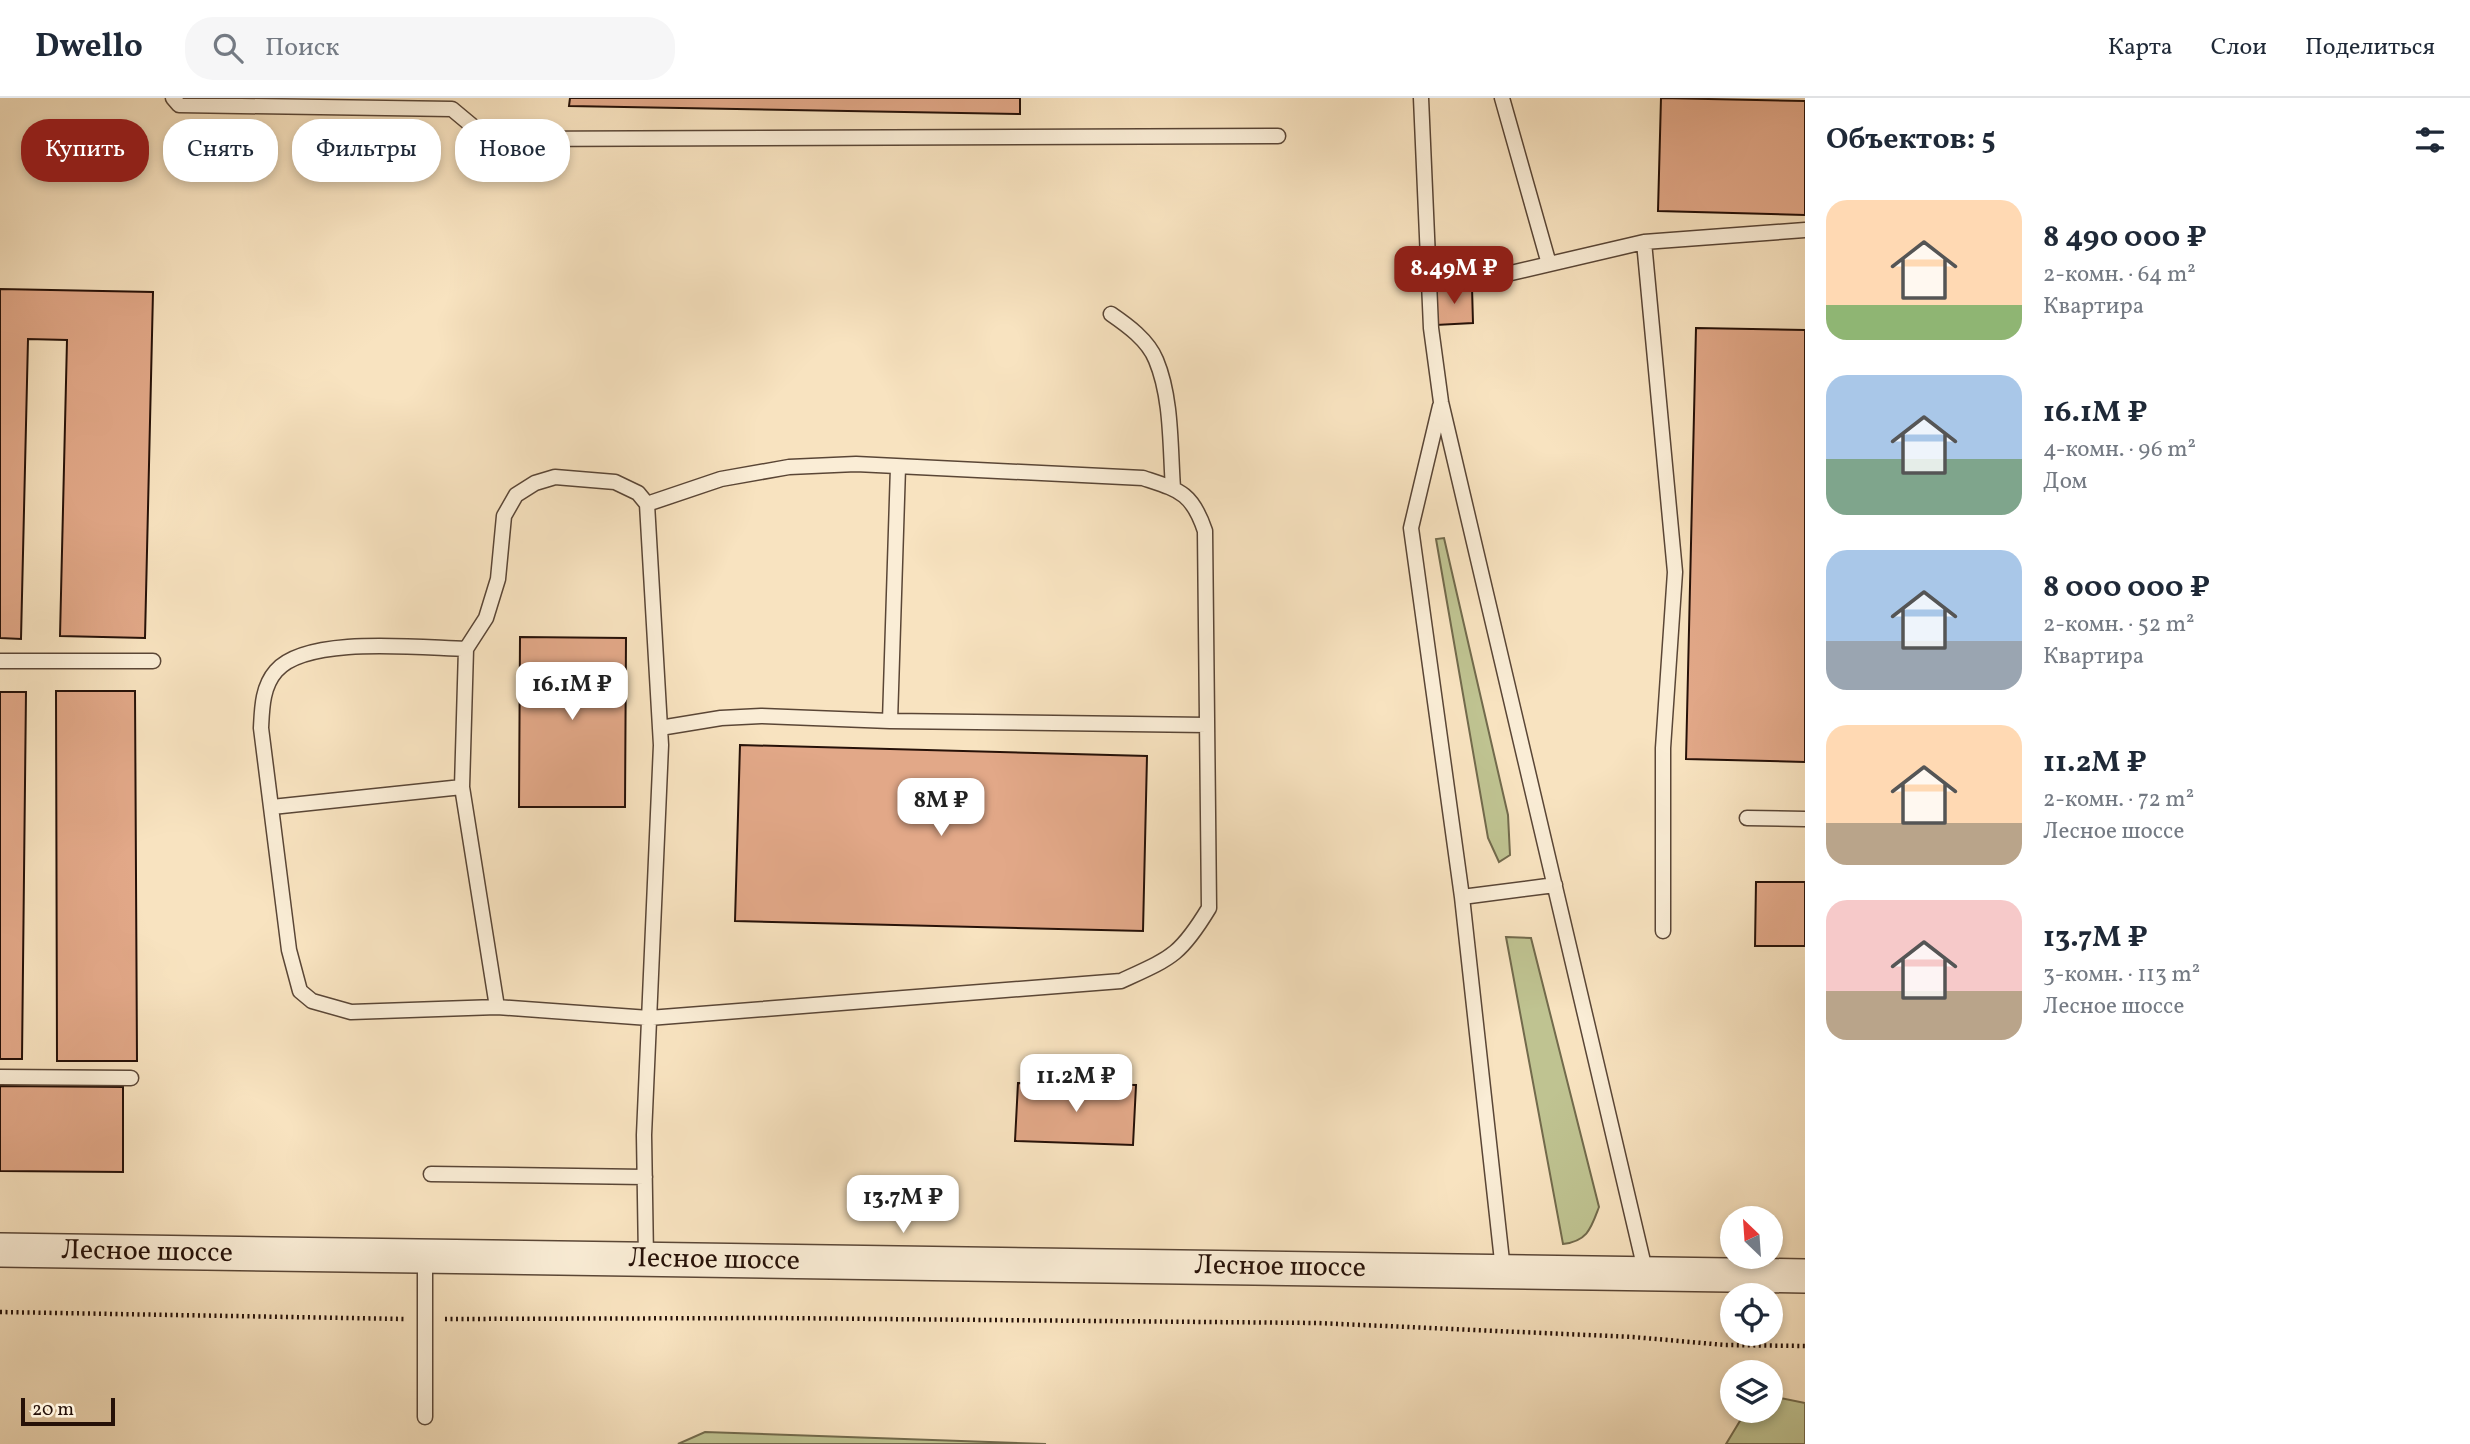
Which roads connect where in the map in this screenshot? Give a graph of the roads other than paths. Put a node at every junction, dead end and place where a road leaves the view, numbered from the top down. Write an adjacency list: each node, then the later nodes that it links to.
1 (173, 98): 4 (lane)
2 (1421, 98): 10 (lane)
3 (1502, 98): 7 (lane)
4 (1278, 136)
5 (1805, 230): 6 (lane)
6 (1644, 243): 7 (lane); 26 (lane)
7 (1549, 264): 8 (lane)
8 (1481, 280)
9 (1111, 314): 12 (lane)
10 (1441, 402): 24 (lane); 25 (lane)
11 (898, 467): 12 (lane); 13 (lane); 17 (lane)
12 (1173, 488): 18 (lane)
13 (647, 504): 14 (lane); 19 (lane)
14 (466, 649): 20 (lane); 21 (lane)
15 (153, 661): 16 (lane)
16 (0, 662)
17 (890, 721): 18 (lane); 19 (lane)
18 (1207, 725): 28 (lane)
19 (660, 728): 28 (lane)
20 (462, 787): 21 (lane); 27 (lane)
21 (272, 807): 27 (lane)
22 (1747, 818): 23 (lane)
23 (1805, 819)
24 (1555, 885): 25 (lane); 37 (lane)
25 (1462, 897): 36 (lane)
26 (1663, 931)
27 (497, 1007): 28 (lane)
28 (649, 1017): 32 (lane)
29 (0, 1077): 30 (lane)
30 (131, 1078)
31 (431, 1174): 32 (lane)
32 (645, 1177): 35 (lane)
33 (0, 1250): 34 (street, Лесное шоссе)
34 (425, 1255): 35 (street, Лесное шоссе); 39 (lane)
35 (646, 1259): 36 (street, Лесное шоссе)
36 (1503, 1270): 37 (street, Лесное шоссе)
37 (1646, 1273): 38 (street, Лесное шоссе)
38 (1805, 1276)
39 (425, 1418)

